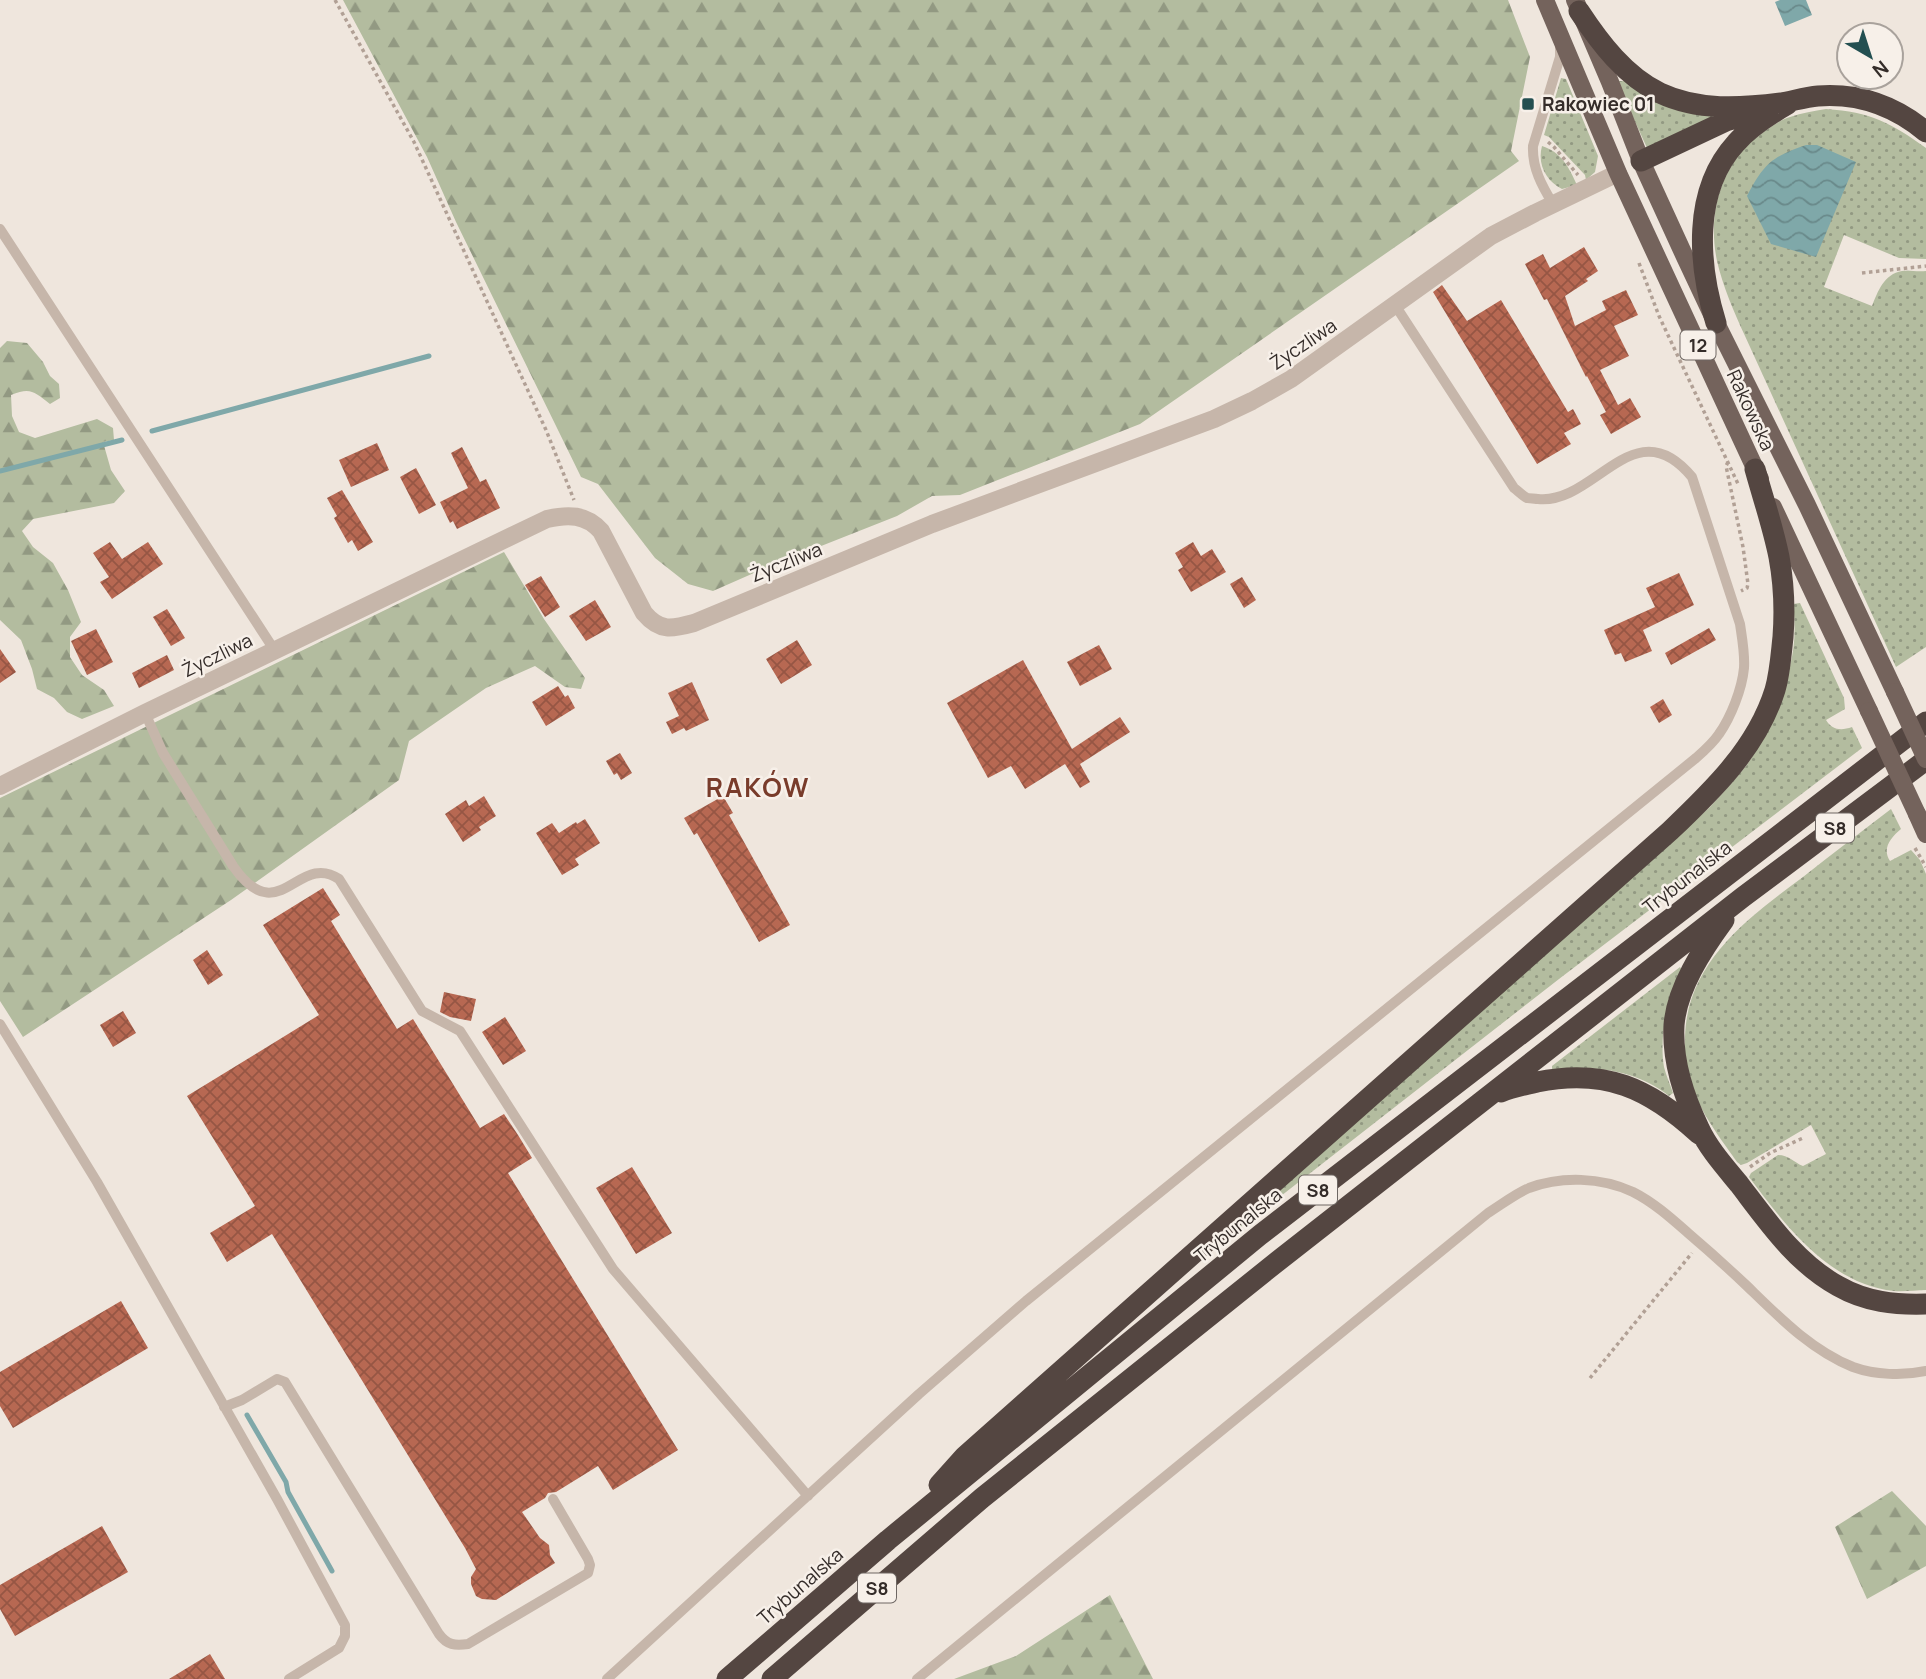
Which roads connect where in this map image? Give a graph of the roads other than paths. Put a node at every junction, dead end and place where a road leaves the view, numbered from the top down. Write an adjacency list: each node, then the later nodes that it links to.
1 (1545, 0): 3 (main road, Rakowska / 12)
2 (1577, 5): 4 (highway); 6 (main road, Rakowska / 12)
3 (1559, 36): 7 (main road, Rakowska / 12); 8 (lane)
4 (1796, 100): 5 (highway); 6 (highway); 11 (highway)
5 (1926, 132)
6 (1641, 161): 7 (main road); 11 (main road, Rakowska / 12)
7 (1618, 173): 8 (street, Życzliwa); 12 (main road, Rakowska / 12)
8 (1553, 204): 10 (street, Życzliwa)
9 (0, 229): 13 (lane)
10 (1395, 304): 13 (street, Życzliwa); 26 (lane)
11 (1716, 323): 16 (main road, Rakowska / 12, bridge)
12 (1755, 468): 18 (main road, Rakowska / 12, bridge); 28 (highway)
13 (275, 651): 14 (street, Życzliwa)
14 (145, 713): 17 (street, Życzliwa); 26 (lane)
15 (1926, 722): 28 (highway, Trybunalska / S8)
16 (1926, 759): 19 (highway, S8)
17 (0, 786)
18 (1926, 834)
19 (1743, 897): 21 (highway, S8); 22 (highway)
20 (0, 1024): 25 (lane)
21 (1489, 1096): 22 (highway); 32 (highway, S8)
22 (1704, 1139): 23 (highway)
23 (1926, 1304)
24 (1926, 1371): 33 (lane)
25 (225, 1407): 27 (lane); 29 (lane)
26 (808, 1496): 30 (lane)
27 (553, 1499)
28 (888, 1540): 31 (highway, Trybunalska / S8)
29 (289, 1679)
30 (607, 1679)
31 (727, 1679)
32 (772, 1679)
33 (917, 1679)

